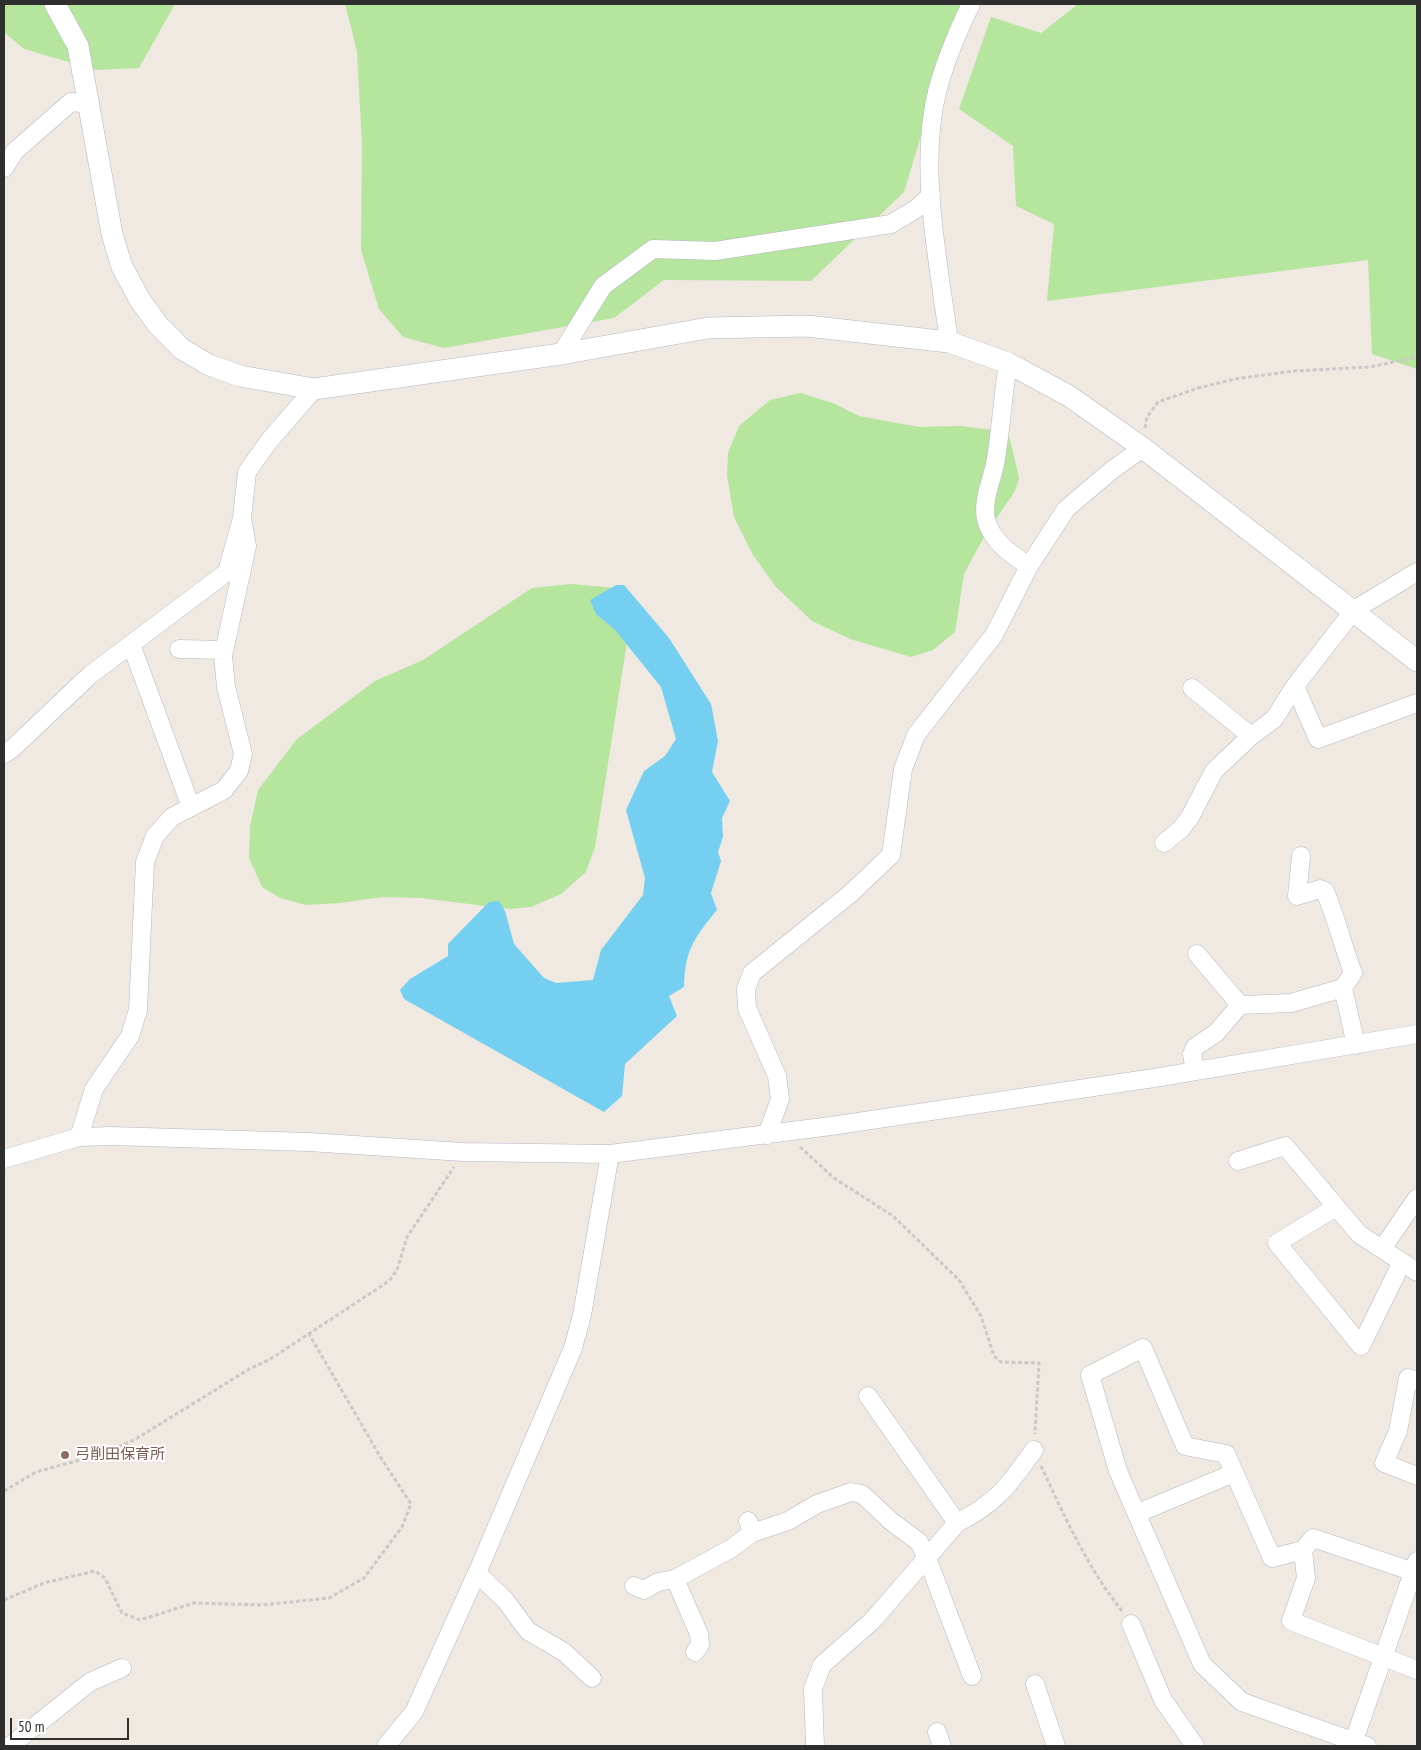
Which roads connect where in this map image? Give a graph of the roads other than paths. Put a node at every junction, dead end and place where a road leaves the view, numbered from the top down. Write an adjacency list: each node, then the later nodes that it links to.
1 (54, 4): 3 (street)
2 (971, 4): 5 (street)
3 (90, 104): 4 (street); 9 (street)
4 (4, 168)
5 (931, 195): 6 (street); 7 (street)
6 (949, 342): 7 (street); 8 (street)
7 (561, 354): 9 (street)
8 (1008, 363): 10 (street); 12 (street)
9 (314, 389): 11 (street)
10 (1143, 448): 12 (street); 14 (street)
11 (242, 518): 15 (street); 17 (street)
12 (1029, 566): 33 (street)
13 (1417, 572): 14 (street)
14 (1354, 610): 18 (street); 19 (street)
15 (131, 644): 23 (street); 24 (street)
16 (179, 649): 17 (street)
17 (224, 650): 24 (street)
18 (1417, 661)
19 (1295, 686): 21 (street); 22 (street)
20 (1192, 688): 22 (street)
21 (1417, 703)
22 (1251, 736): 25 (street)
23 (4, 754)
24 (191, 807): 34 (street)
25 (1164, 843)
26 (1301, 856): 28 (street)
27 (1197, 954): 29 (street)
28 (1343, 988): 29 (street); 31 (street)
29 (1240, 1005): 32 (street)
30 (1417, 1034): 31 (street)
31 (1356, 1045): 32 (street)
32 (1195, 1071): 33 (street)
33 (776, 1134): 35 (street)
34 (79, 1137): 35 (street); 36 (street)
35 (610, 1154): 52 (street)
36 (4, 1158)
37 (1238, 1161): 39 (street)
38 (1417, 1198): 40 (street)
39 (1336, 1207): 40 (street); 41 (street)
40 (1382, 1249): 41 (street)
41 (1410, 1267)
42 (1417, 1381): 46 (street)
43 (868, 1396): 48 (street)
44 (1034, 1450): 48 (street)
45 (1234, 1473): 47 (street); 47 (street); 49 (street)
46 (1417, 1476)
47 (1138, 1513): 63 (street)
48 (957, 1523): 50 (street)
49 (1303, 1550): 51 (street); 57 (street)
50 (927, 1558): 53 (street); 60 (street); 66 (street)
51 (1416, 1568): 57 (street)
52 (477, 1573): 61 (street); 65 (street)
53 (675, 1579): 54 (street); 56 (street)
54 (634, 1586)
55 (1131, 1624): 68 (street)
56 (695, 1652)
57 (1383, 1658): 59 (street); 63 (street)
58 (122, 1668): 64 (street)
59 (1417, 1670)
60 (972, 1676)
61 (592, 1678)
62 (1035, 1684): 67 (street)
63 (1358, 1745)
64 (10, 1746)
65 (386, 1746)
66 (815, 1746)
67 (1056, 1746)
68 (1194, 1746)

